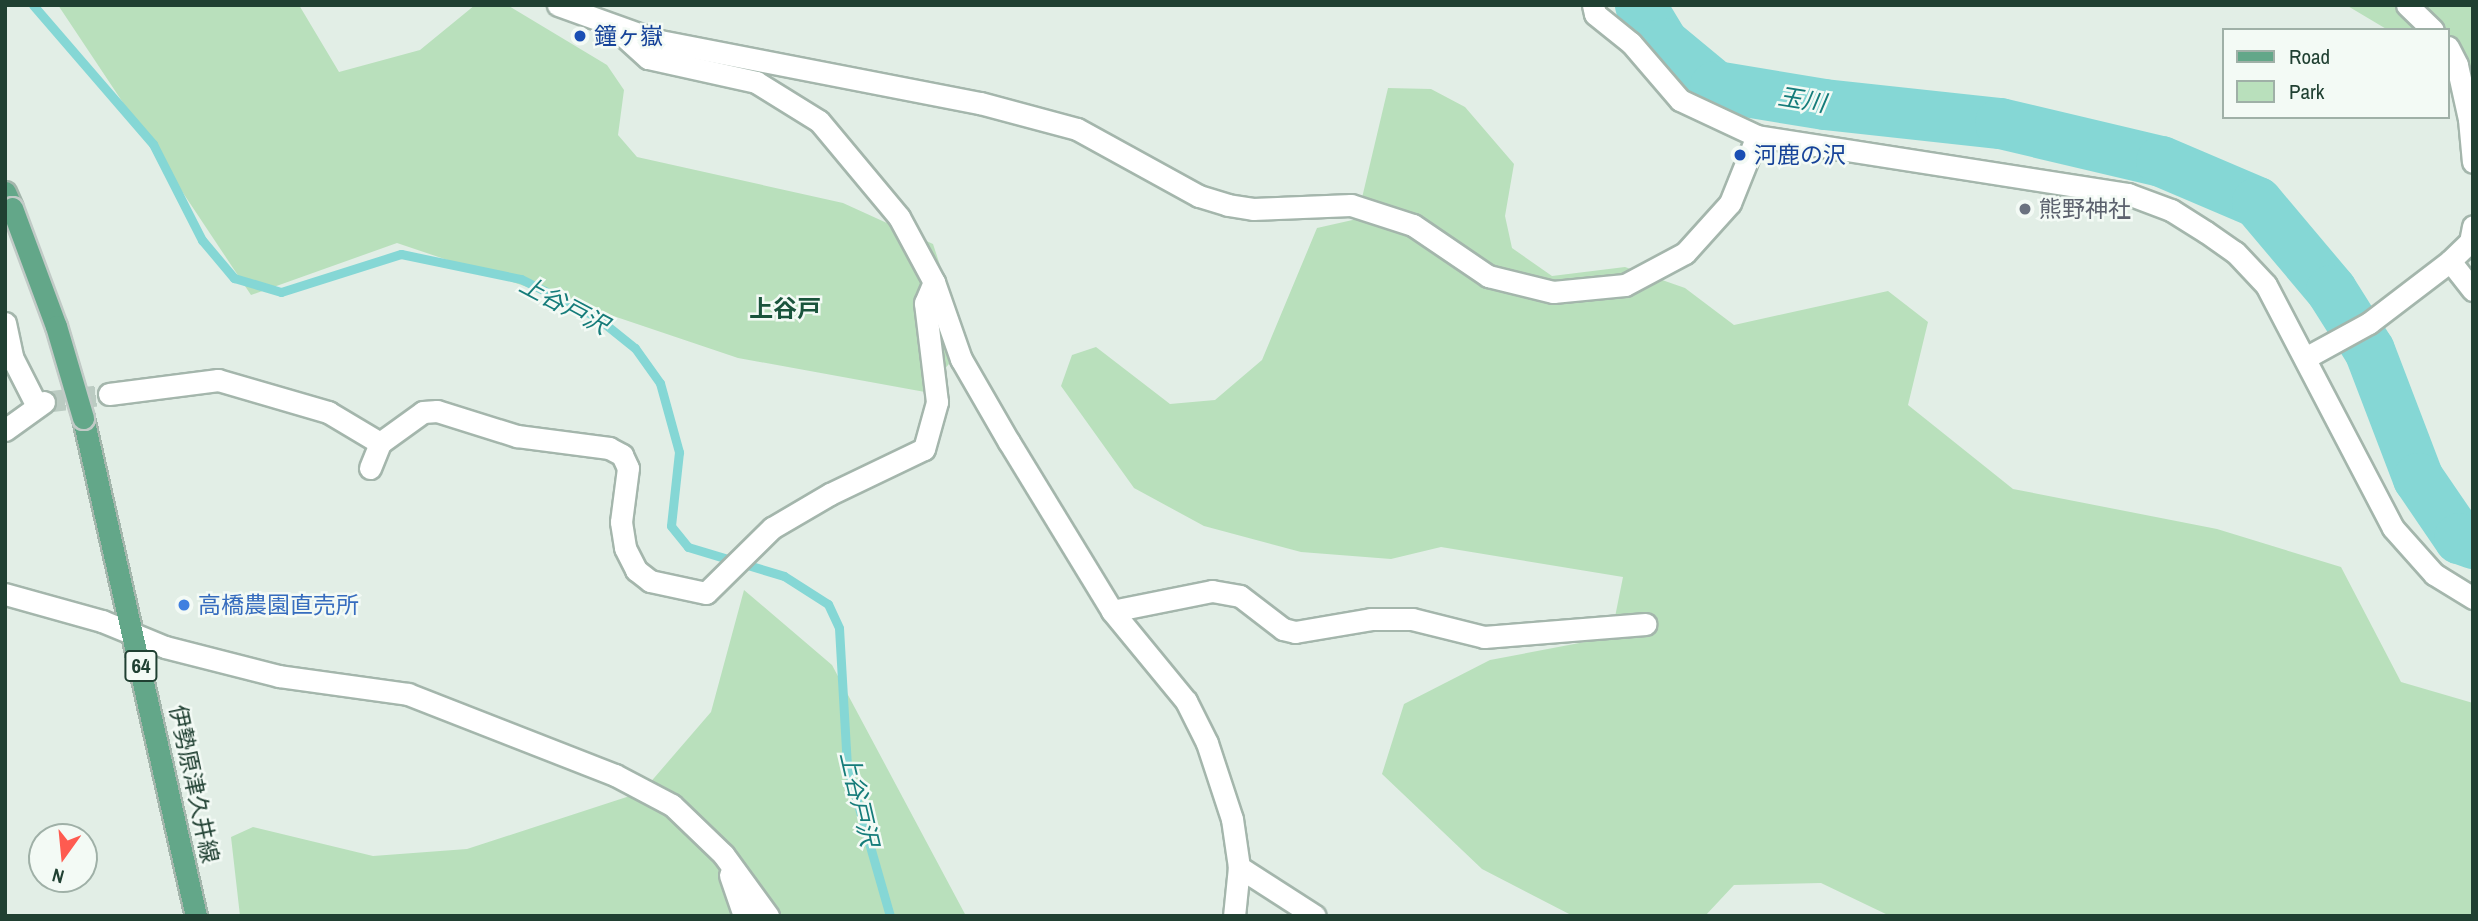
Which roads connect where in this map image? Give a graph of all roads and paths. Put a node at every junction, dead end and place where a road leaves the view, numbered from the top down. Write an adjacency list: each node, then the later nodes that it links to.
1 (558, 5): 4 (street)
2 (2407, 5): 5 (street)
3 (1596, 8): 7 (street)
4 (615, 28): 7 (street); 12 (street)
5 (2431, 28)
6 (2450, 51): 8 (street)
7 (1757, 136): 16 (street)
8 (2473, 162)
9 (8, 200): 25 (main road, 伊勢原津久井線 / 64, bridge)
10 (2473, 226): 11 (street)
11 (2450, 261): 13 (street); 16 (street)
12 (934, 282): 19 (street); 23 (street)
13 (2473, 290)
14 (5, 323): 15 (street)
15 (8, 356): 18 (street)
16 (2307, 357): 22 (street)
17 (109, 394): 19 (street)
18 (5, 430)
19 (380, 443): 20 (street)
20 (370, 468)
21 (5, 594): 25 (street)
22 (2473, 598)
23 (1112, 611): 24 (street); 27 (street)
24 (1645, 624)
25 (133, 632): 26 (street); 28 (main road, 伊勢原津久井線 / 64)
26 (723, 854): 29 (street); 30 (street)
27 (1239, 867): 31 (street); 32 (street)
28 (196, 916)
29 (744, 916)
30 (768, 916)
31 (1234, 916)
32 (1315, 916)

